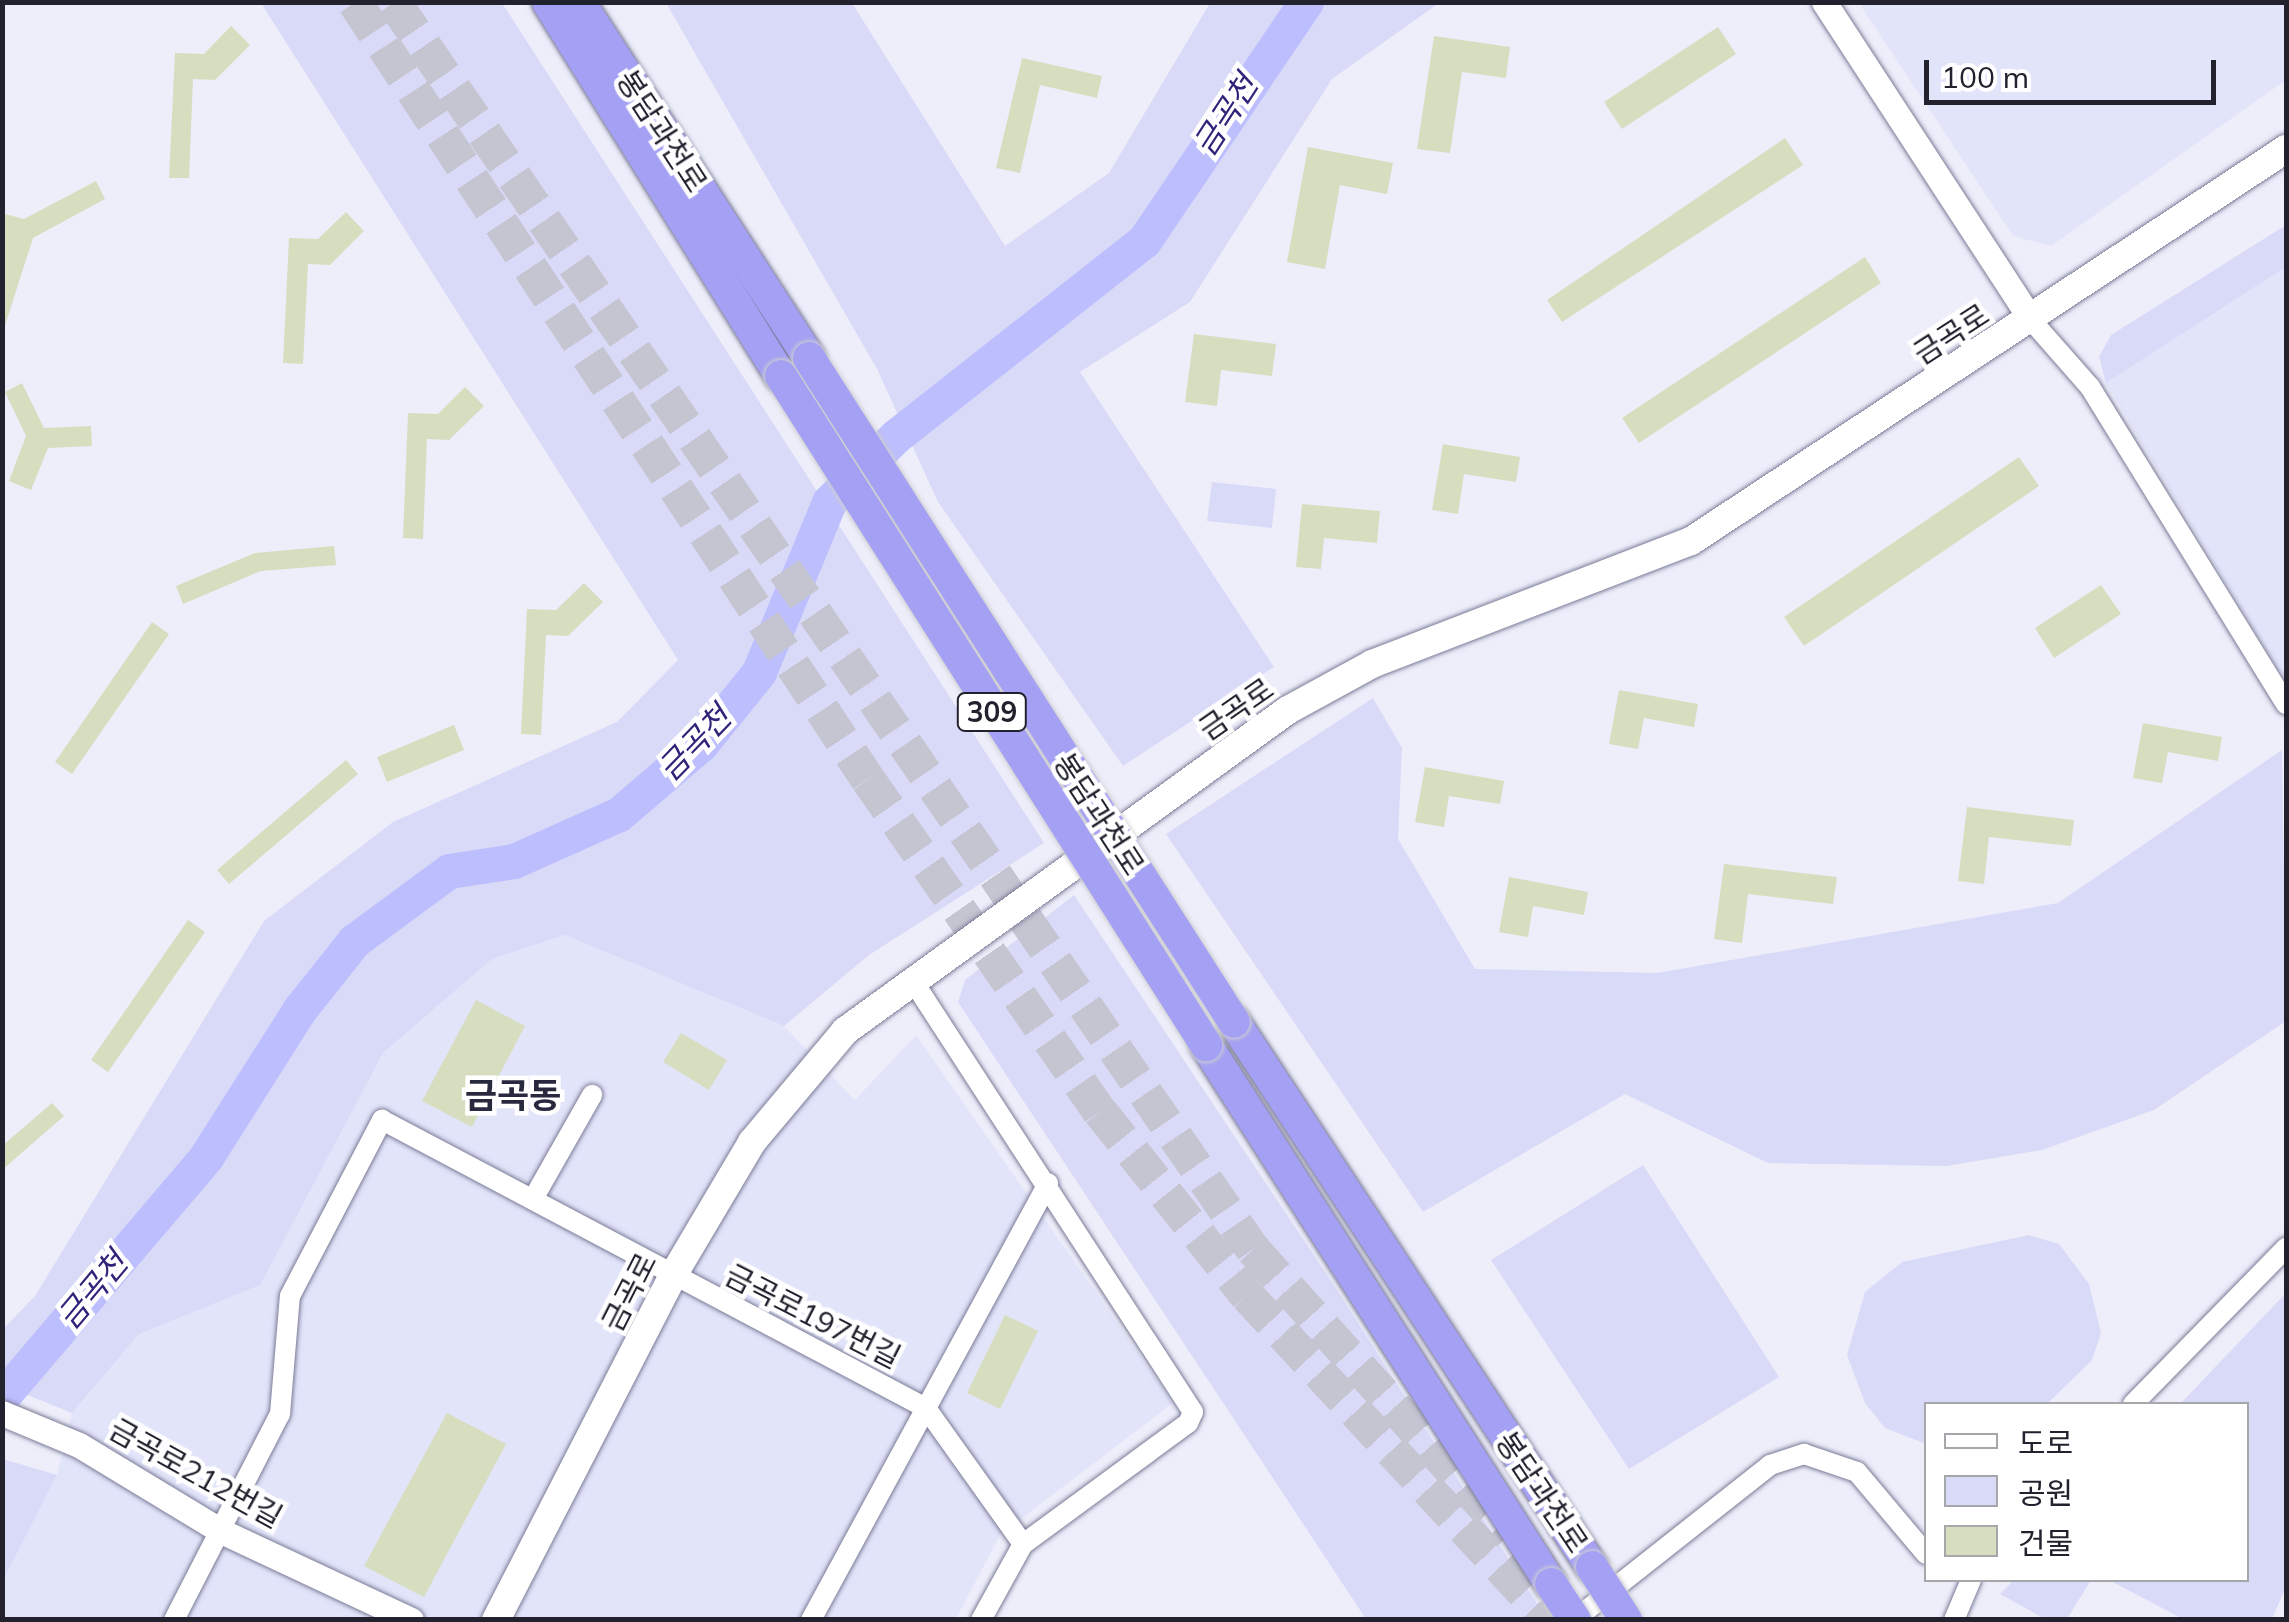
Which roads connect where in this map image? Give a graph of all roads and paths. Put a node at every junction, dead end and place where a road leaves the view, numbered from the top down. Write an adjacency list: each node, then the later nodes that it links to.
1 (548, 2): 25 (highway, 봉담과천로 / 309, bridge)
2 (579, 2): 26 (highway, 봉담과천로 / 309, bridge)
3 (1824, 2): 5 (street)
4 (2286, 149): 5 (main road, 금곡로)
5 (2032, 320): 6 (street); 7 (main road, 금곡로)
6 (2286, 704)
7 (913, 981): 9 (street); 12 (main road, 금곡로)
8 (592, 1095): 10 (street)
9 (1048, 1184): 14 (street); 17 (street)
10 (533, 1199): 12 (street, 금곡로197번길); 16 (street, 금곡로197번길)
11 (2286, 1248): 13 (street)
12 (672, 1276): 14 (street, 금곡로197번길); 22 (main road, 금곡로)
13 (2135, 1402)
14 (926, 1408): 17 (street, 금곡로197번길); 23 (street)
15 (2, 1413): 16 (street, 금곡로212번길)
16 (221, 1531): 20 (street); 21 (street, 금곡로212번길)
17 (1024, 1544): 24 (street)
18 (1924, 1552): 25 (street)
19 (1961, 1583): 27 (street)
20 (174, 1620)
21 (411, 1620)
22 (496, 1620)
23 (811, 1620)
24 (980, 1620)
25 (1574, 1620)
26 (1626, 1620)
27 (1954, 1620)

